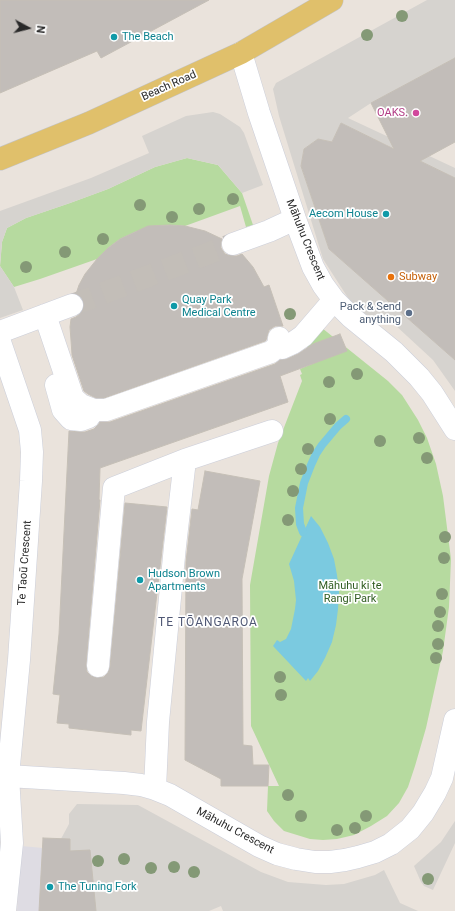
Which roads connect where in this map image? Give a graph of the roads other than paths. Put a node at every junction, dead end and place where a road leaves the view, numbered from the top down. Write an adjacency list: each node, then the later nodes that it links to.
1 (332, 0): 2 (main road, Beach Road)
2 (241, 53): 3 (main road, Beach Road); 4 (street, Māhuhu Crescent)
3 (0, 159)
4 (295, 219): 5 (street); 6 (street, Māhuhu Crescent)
5 (233, 244)
6 (334, 300): 10 (street); 13 (street, Māhuhu Crescent)
7 (72, 305): 8 (street)
8 (45, 315): 9 (street); 10 (street)
9 (0, 332)
10 (54, 341): 12 (street)
11 (0, 342): 18 (street, Te Taoū Crescent)
12 (89, 417)
13 (455, 429)
14 (272, 431): 15 (street)
15 (185, 460): 16 (street); 19 (street)
16 (98, 666)
17 (455, 720): 19 (street, Māhuhu Crescent)
18 (4, 781): 19 (street, Māhuhu Crescent); 20 (street, Te Taoū Crescent)
19 (154, 789)
20 (5, 911)

